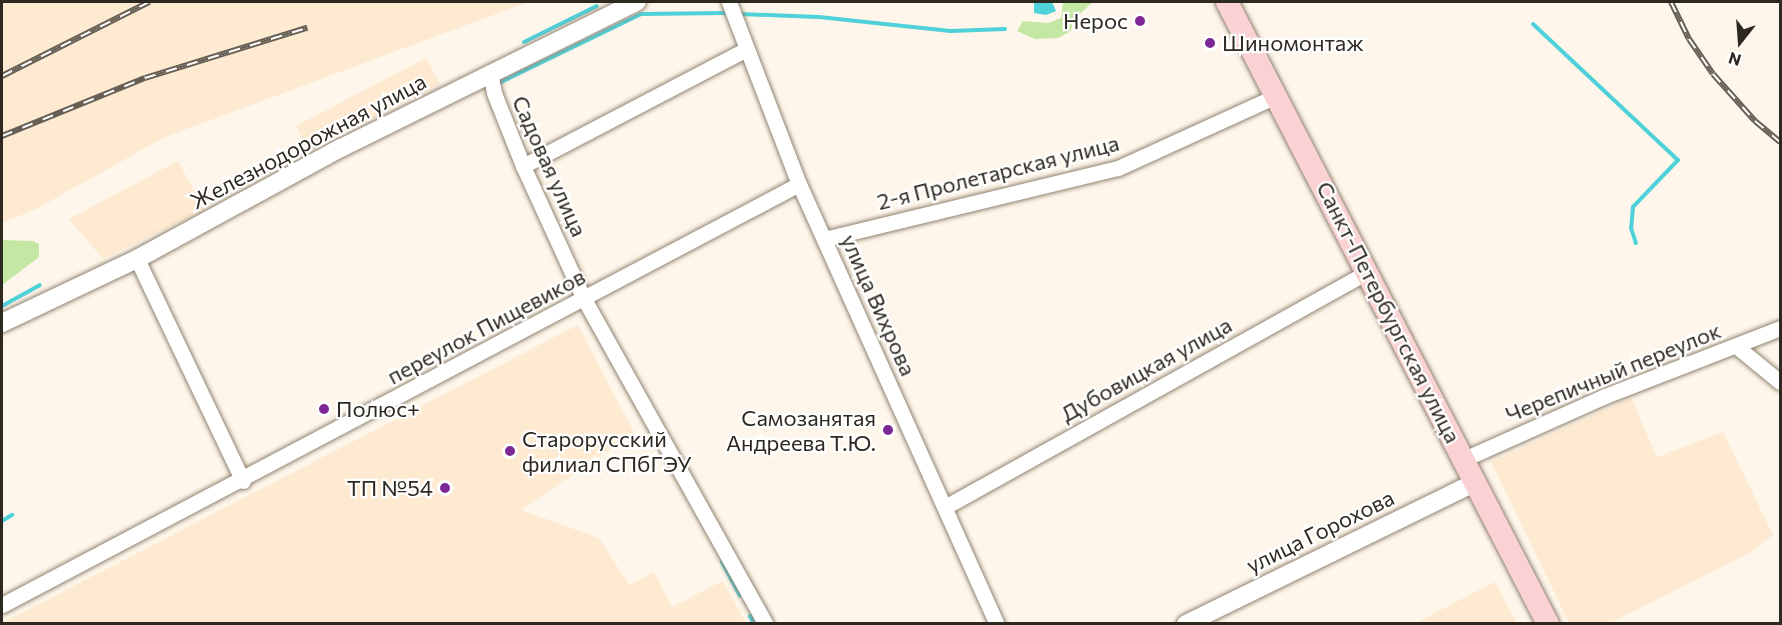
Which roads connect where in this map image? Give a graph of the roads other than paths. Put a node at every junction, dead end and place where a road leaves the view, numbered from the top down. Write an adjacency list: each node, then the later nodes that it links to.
1 (637, 2): 5 (street, Железнодорожная улица)
2 (729, 2): 4 (street, улица Вихрова)
3 (1227, 2): 6 (main road, Санкт-Петербургская улица)
4 (745, 50): 7 (street); 8 (street, улица Вихрова)
5 (490, 72): 7 (street, Садовая улица); 10 (street, Железнодорожная улица)
6 (1278, 95): 9 (street, 2-я Пролетарская улица); 11 (main road, Санкт-Петербургская улица)
7 (523, 166): 12 (street, Садовая улица)
8 (799, 184): 9 (street, улица Вихрова); 12 (street, переулок Пищевиков)
9 (824, 239): 20 (street, улица Вихрова)
10 (137, 259): 13 (street, Железнодорожная улица); 18 (street)
11 (1369, 271): 17 (main road, Санкт-Петербургская улица); 20 (street, Дубовицкая улица)
12 (584, 299): 18 (street, переулок Пищевиков); 22 (street, Садовая улица)
13 (2, 323)
14 (1780, 328): 15 (street, Черепичный переулок)
15 (1736, 346): 16 (street); 17 (street, Черепичный переулок)
16 (1780, 382)
17 (1464, 459): 19 (main road, Санкт-Петербургская улица)
18 (243, 481): 21 (street, переулок Пищевиков)
19 (1476, 482): 24 (street, улица Горохова); 25 (main road, Санкт-Петербургская улица)
20 (945, 507): 23 (street, улица Вихрова)
21 (2, 605)
22 (766, 624)
23 (997, 624)
24 (1186, 624)
25 (1548, 624)

